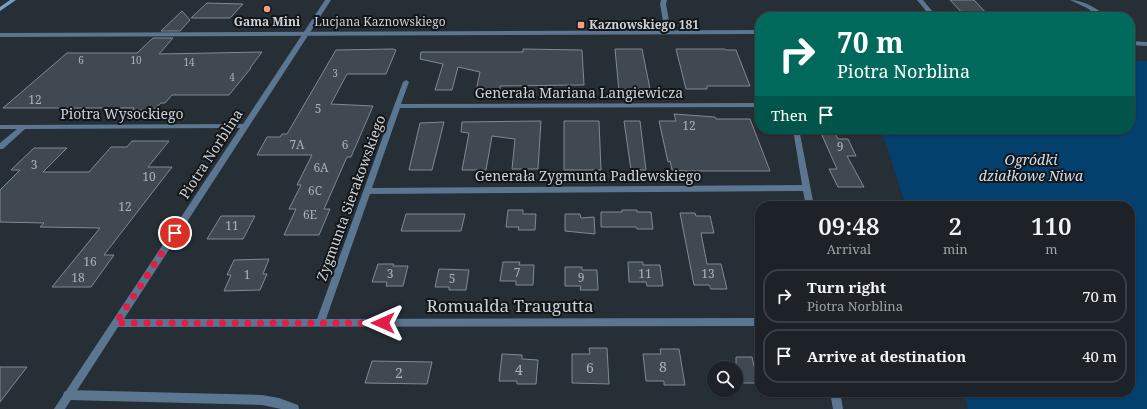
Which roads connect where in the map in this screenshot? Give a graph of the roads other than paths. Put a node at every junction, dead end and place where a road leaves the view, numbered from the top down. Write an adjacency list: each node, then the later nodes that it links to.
1 (13, 0): 6 (main road)
2 (328, 0): 11 (street, Piotra Norblina)
3 (664, 0): 9 (street)
4 (920, 0): 7 (street)
5 (1073, 0): 8 (street)
6 (0, 8)
7 (930, 12)
8 (1096, 12)
9 (668, 32): 10 (street, Lucjana Kaznowskiego); 11 (street, Lucjana Kaznowskiego)
10 (755, 32)
11 (306, 34): 12 (street, Lucjana Kaznowskiego); 20 (street, Piotra Norblina)
12 (0, 35)
13 (1147, 39): 14 (street)
14 (1135, 41)
15 (1135, 43): 16 (street)
16 (1147, 44)
17 (406, 82): 19 (street, Zygmunta Sierakowskiego)
18 (755, 105): 19 (street, Generała Mariana Langiewicza)
19 (397, 106): 26 (street, Zygmunta Sierakowskiego)
20 (245, 126): 22 (street, Piotra Wysockiego); 29 (street, Piotra Norblina)
21 (0, 127): 22 (street, Piotra Wysockiego)
22 (22, 128): 24 (street)
23 (797, 134): 25 (street)
24 (0, 147)
25 (807, 188): 26 (street, Generała Zygmunta Padlewskiego); 27 (street)
26 (368, 191): 30 (street, Zygmunta Sierakowskiego)
27 (809, 201)
28 (755, 322): 30 (street, Romualda Traugutta)
29 (116, 323): 30 (street, Romualda Traugutta); 31 (street, Piotra Norblina)
30 (320, 323)
31 (68, 395): 33 (street, Piotra Norblina); 34 (street)
32 (836, 397): 35 (street)
33 (59, 409)
34 (294, 409)
35 (838, 409)

